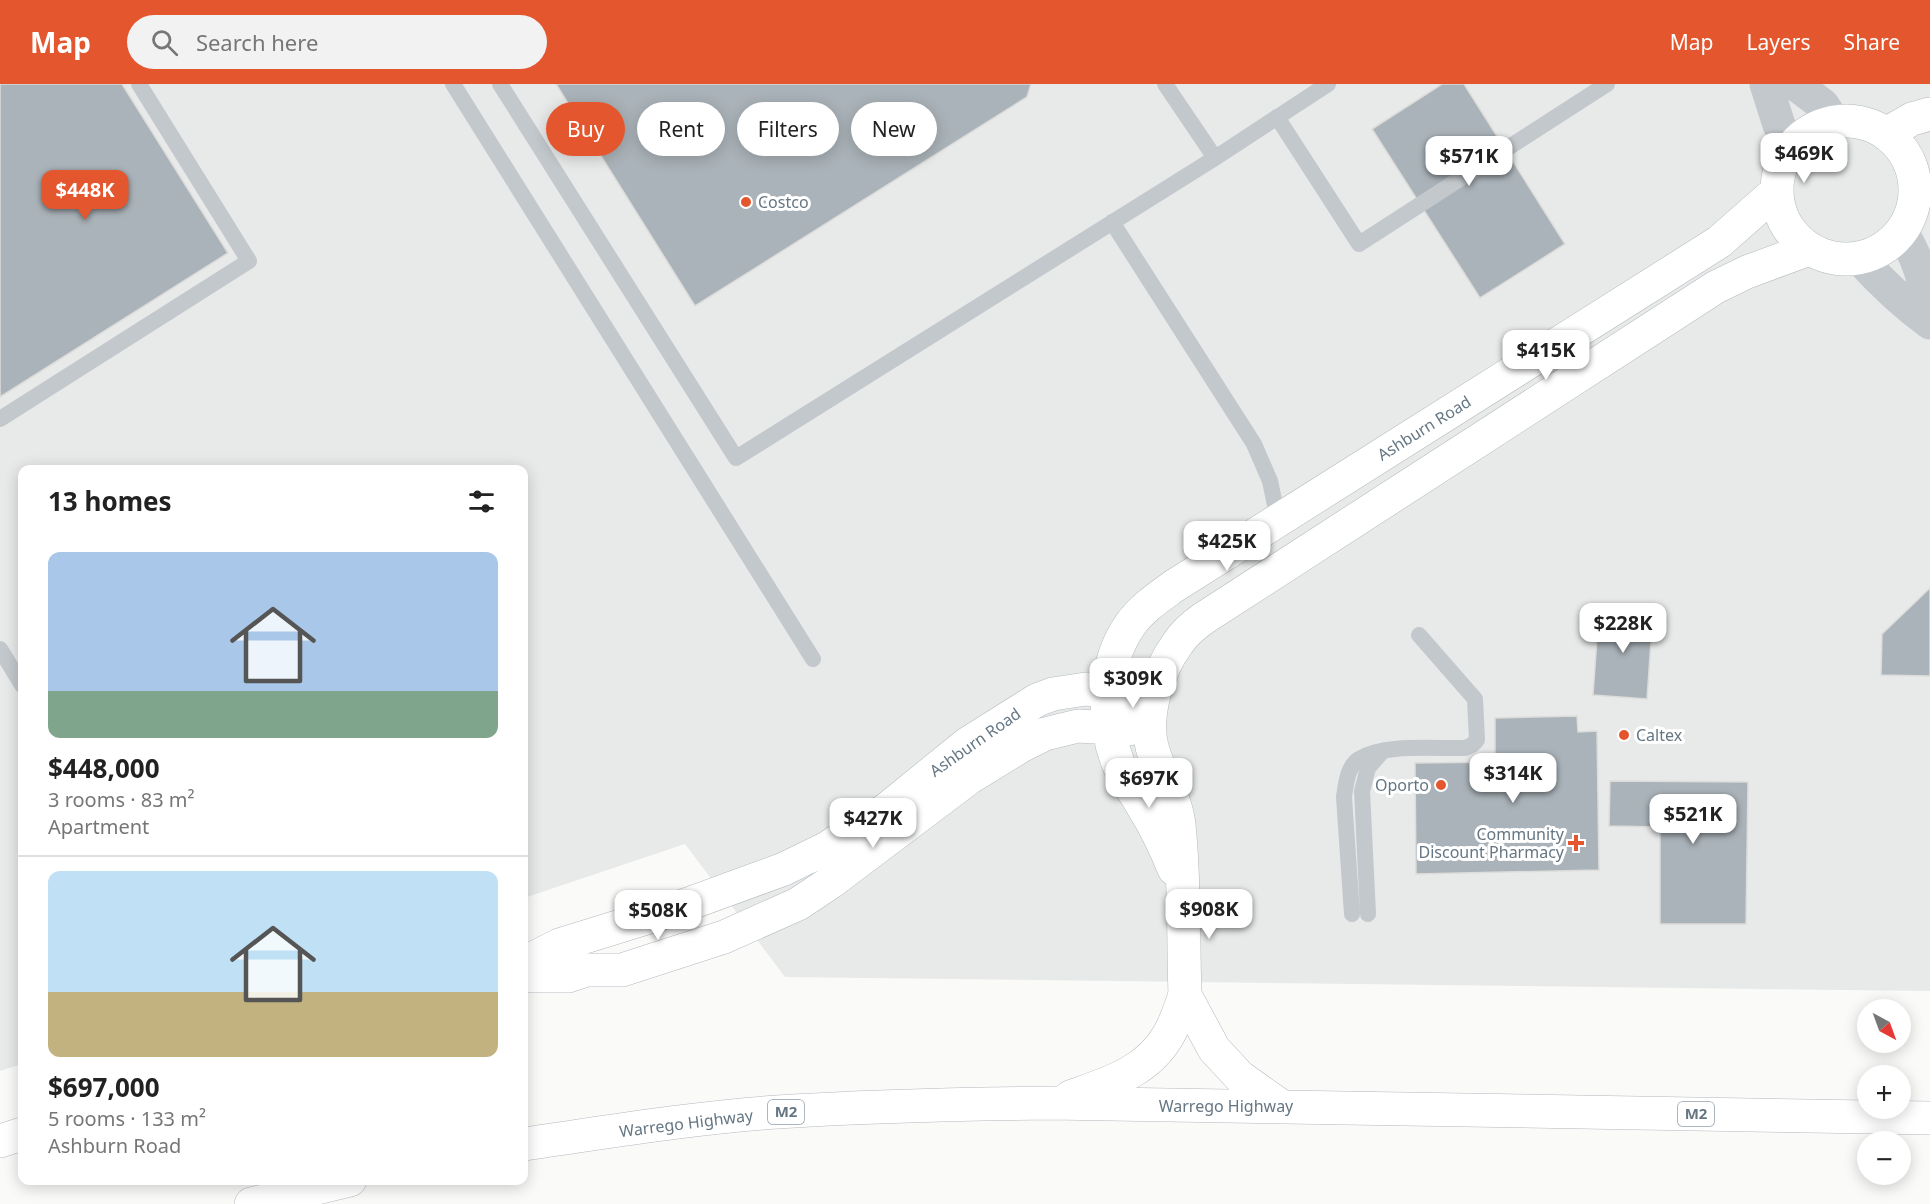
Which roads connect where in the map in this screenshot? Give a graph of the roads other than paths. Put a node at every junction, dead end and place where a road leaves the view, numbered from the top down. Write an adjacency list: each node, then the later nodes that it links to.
1 (139, 84): 23 (lane)
2 (453, 84): 27 (lane)
3 (500, 84): 17 (lane)
4 (1166, 84): 14 (lane)
5 (1328, 84): 10 (lane)
6 (1607, 84): 10 (lane)
7 (1766, 84): 13 (street)
8 (1795, 84): 11 (street)
9 (1930, 114): 12 (main road)
10 (1277, 117): 14 (lane)
11 (1834, 122): 12 (main road); 13 (main road)
12 (1886, 134): 15 (main road)
13 (1792, 148): 16 (main road)
14 (1215, 158): 17 (lane)
15 (1923, 178): 18 (main road)
16 (1777, 191): 19 (main road); 24 (main road, Ashburn Road)
17 (1112, 222): 24 (lane)
18 (1902, 232): 20 (main road); 21 (street)
19 (1809, 249): 20 (main road); 30 (main road)
20 (1859, 258): 22 (street)
21 (1930, 313)
22 (1930, 323)
23 (0, 419)
24 (1278, 519): 29 (main road, Ashburn Road)
25 (1419, 635): 33 (lane)
26 (0, 649): 28 (lane)
27 (813, 659)
28 (18, 678)
29 (1108, 691): 30 (main road, Ashburn Road); 31 (main road, Ashburn Road); 34 (main road, Ashburn Road)
30 (1151, 718): 31 (main road, Ashburn Road); 32 (main road)
31 (1108, 727): 32 (main road); 35 (main road, Ashburn Road)
32 (1182, 886): 36 (main road)
33 (1360, 914)
34 (528, 961)
35 (528, 976)
36 (1185, 995): 37 (main road); 38 (main road)
37 (1051, 1103): 38 (main road, Warrego Highway / M2); 42 (main road, Warrego Highway / M2)
38 (1281, 1106): 39 (main road, Warrego Highway / M2)
39 (1930, 1118)
40 (18, 1135): 41 (main road)
41 (0, 1141)
42 (528, 1143)
43 (329, 1185): 44 (main road)
44 (251, 1204)

